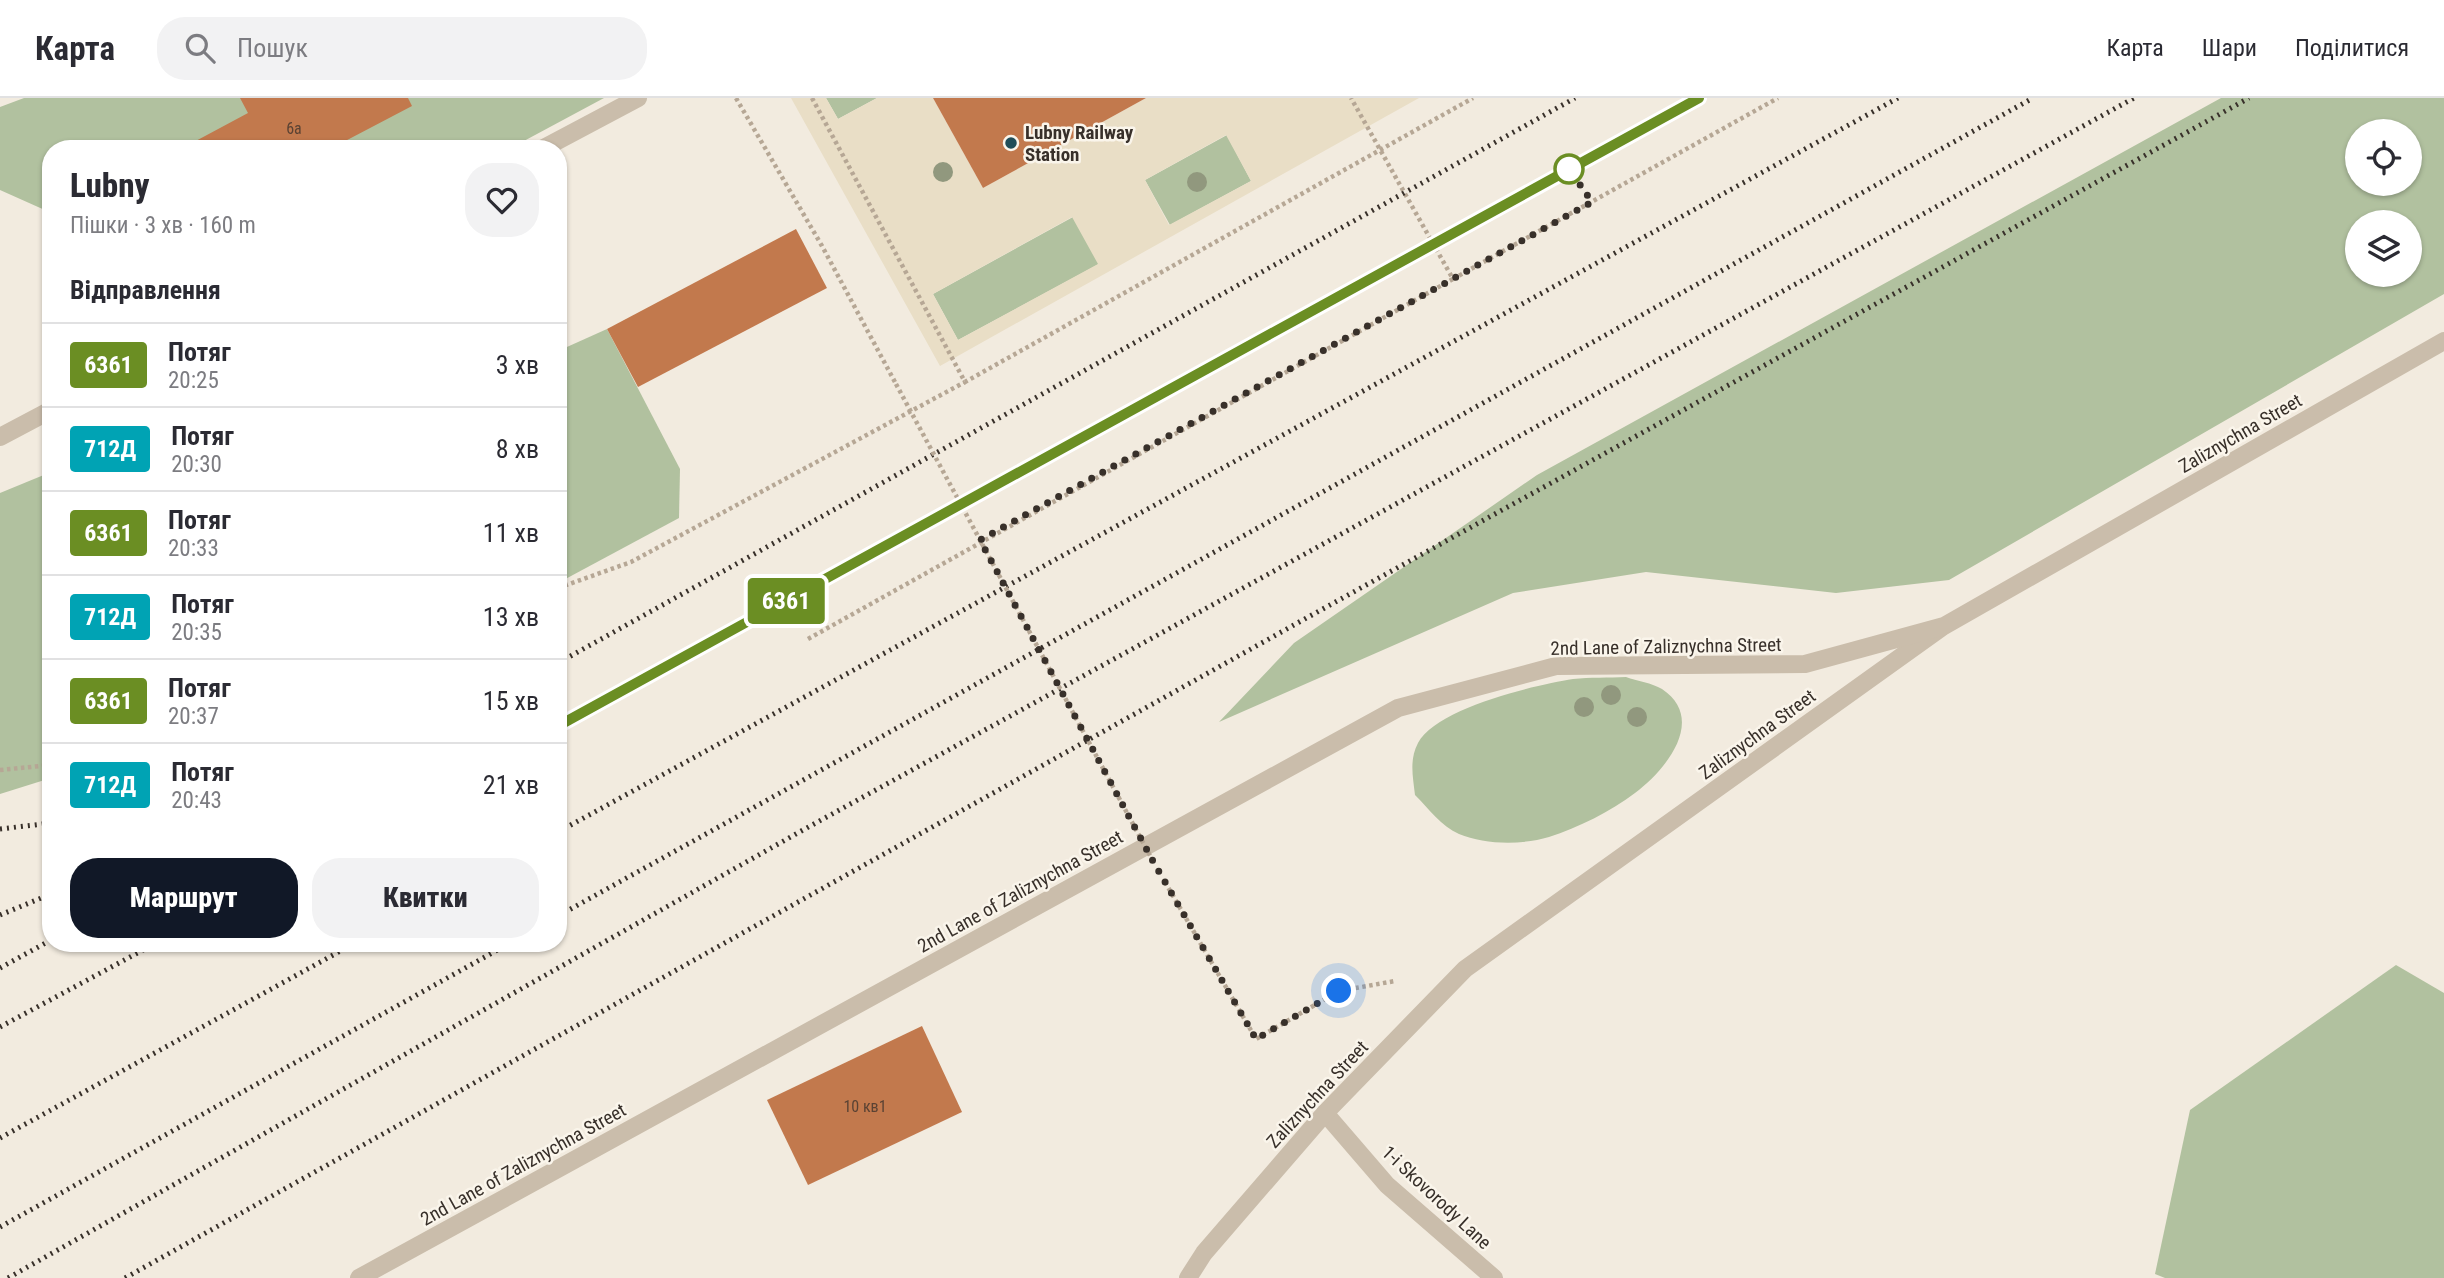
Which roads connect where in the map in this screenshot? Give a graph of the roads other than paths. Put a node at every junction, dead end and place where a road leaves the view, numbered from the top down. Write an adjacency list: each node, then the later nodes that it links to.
1 (638, 98): 2 (street)
2 (559, 140)
3 (2444, 341): 6 (street, Zaliznychna Street)
4 (42, 415): 5 (street)
5 (0, 437)
6 (1944, 626): 7 (street, Zaliznychna Street); 8 (street, 2nd Lane of Zaliznychna Street)
7 (1325, 1114): 9 (street, Zaliznychna Street); 10 (street, 1-i Skovorody Lane)
8 (359, 1278)
9 (1188, 1278)
10 (1494, 1278)

